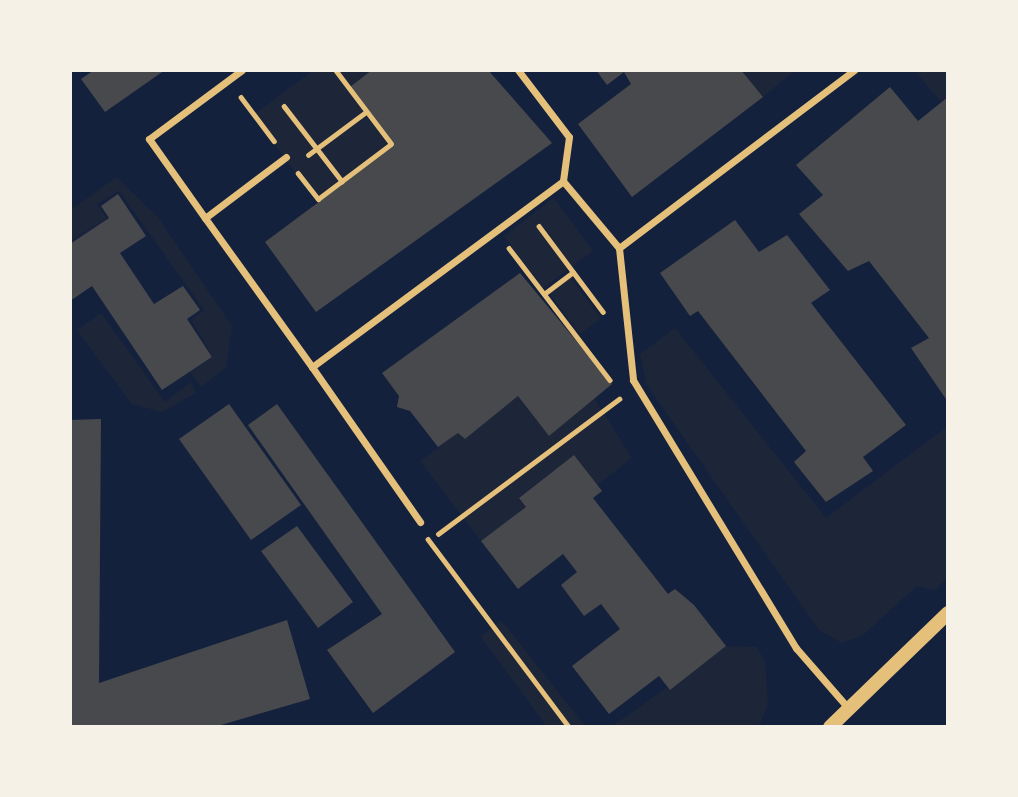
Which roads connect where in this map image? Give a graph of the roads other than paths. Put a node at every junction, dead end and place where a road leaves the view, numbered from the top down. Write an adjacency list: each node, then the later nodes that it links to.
1 (242, 70): 6 (street)
2 (519, 70): 5 (street)
3 (854, 70): 7 (street)
4 (286, 157): 6 (street)
5 (563, 181): 7 (street); 8 (street)
6 (205, 218): 8 (street)
7 (619, 248): 11 (street)
8 (312, 367): 9 (street)
9 (420, 522)
10 (948, 613): 11 (main road)
11 (849, 709): 12 (main road)
12 (830, 727)

